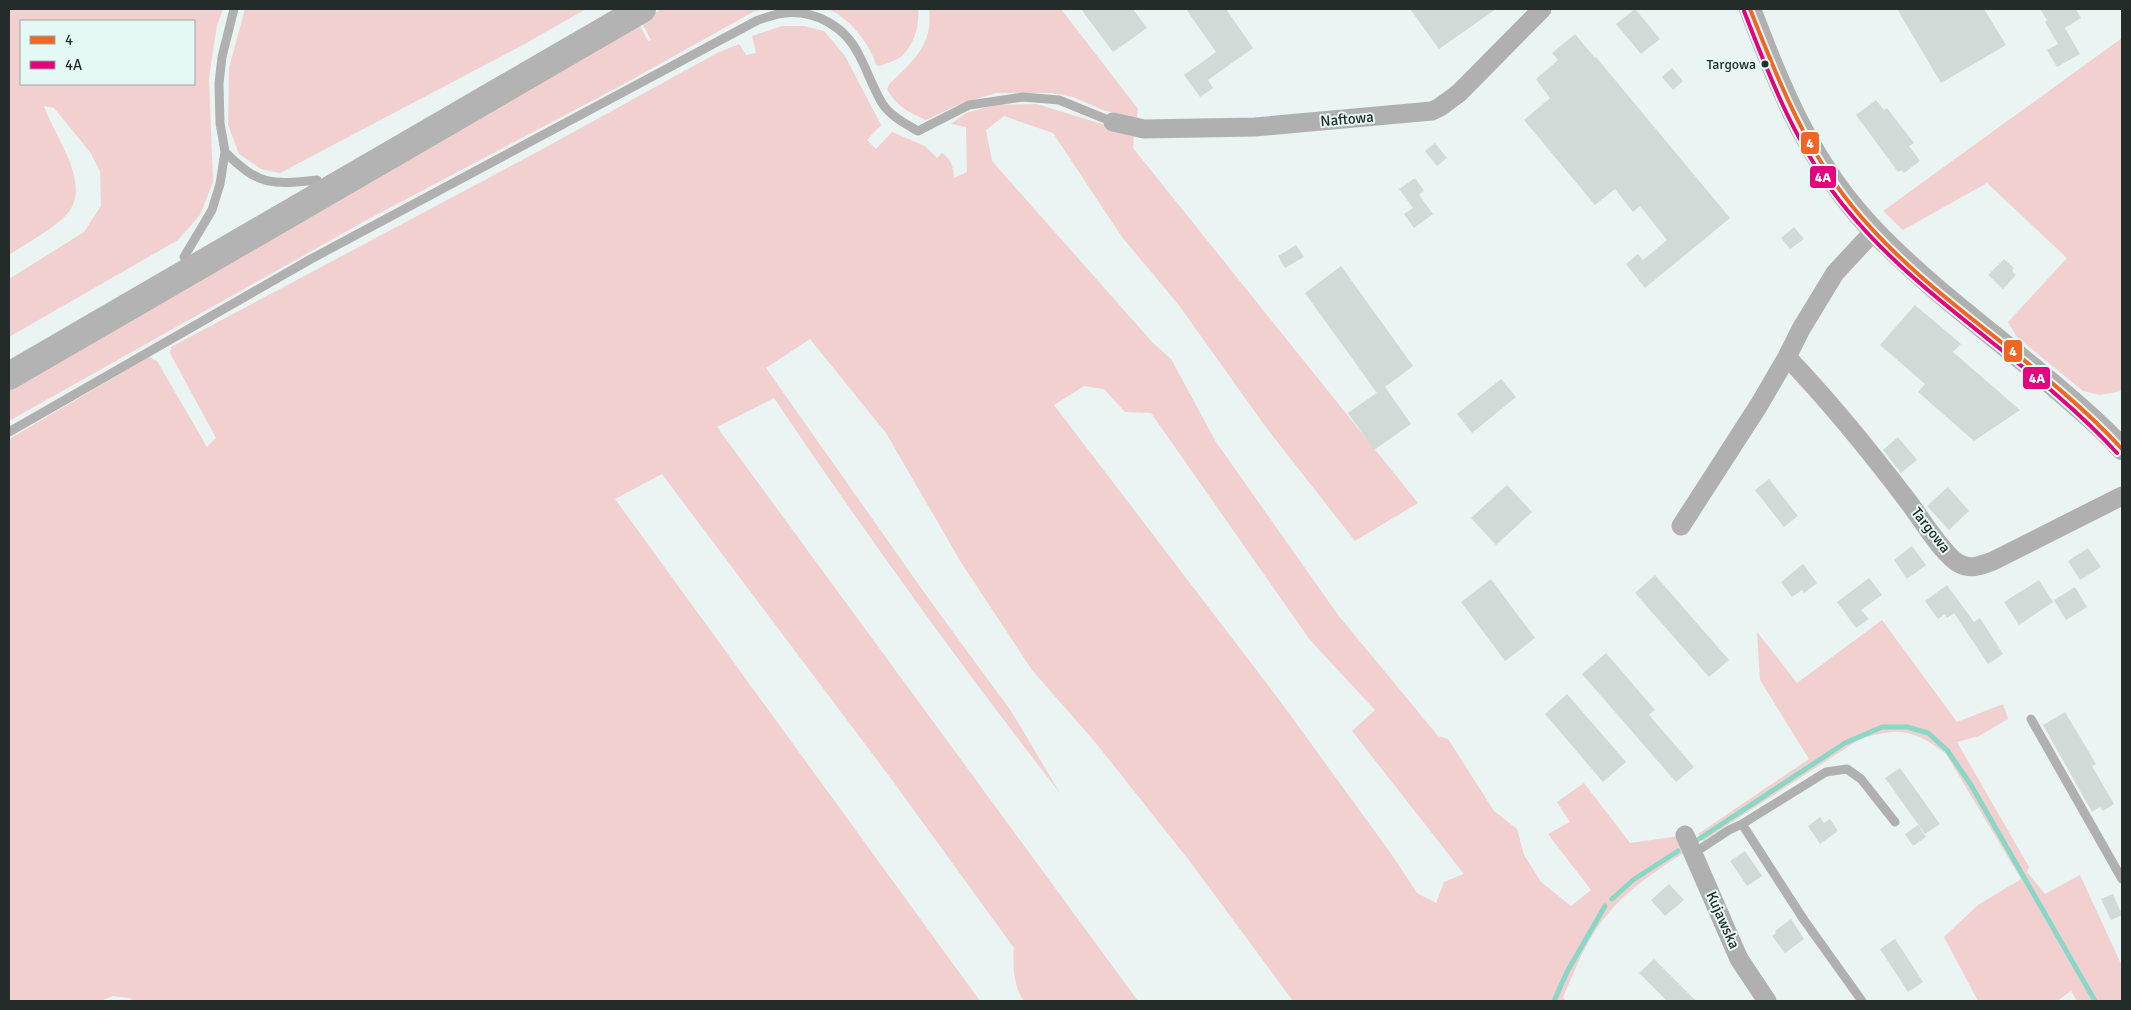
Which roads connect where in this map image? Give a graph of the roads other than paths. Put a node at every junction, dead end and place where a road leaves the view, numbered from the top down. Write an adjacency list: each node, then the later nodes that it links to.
1 (234, 9): 7 (lane)
2 (612, 9): 8 (main road)
3 (642, 9): 13 (main road)
4 (1542, 9): 6 (street, Naftowa)
5 (1750, 9): 9 (street)
6 (1113, 122): 14 (lane)
7 (224, 152): 8 (lane); 10 (lane)
8 (317, 180): 10 (main road)
9 (1874, 231): 11 (street); 15 (street)
10 (184, 257): 12 (main road)
11 (1788, 357): 16 (street, Targowa); 17 (street)
12 (9, 359)
13 (9, 376)
14 (9, 432)
15 (2122, 449)
16 (2122, 496)
17 (1681, 526)
18 (2032, 720): 23 (lane)
19 (1896, 822): 20 (lane)
20 (1742, 824): 22 (lane); 25 (lane)
21 (1686, 835): 22 (street, Kujawska)
22 (1694, 854): 24 (street, Kujawska)
23 (2122, 879)
24 (1767, 1001)
25 (1862, 1001)

